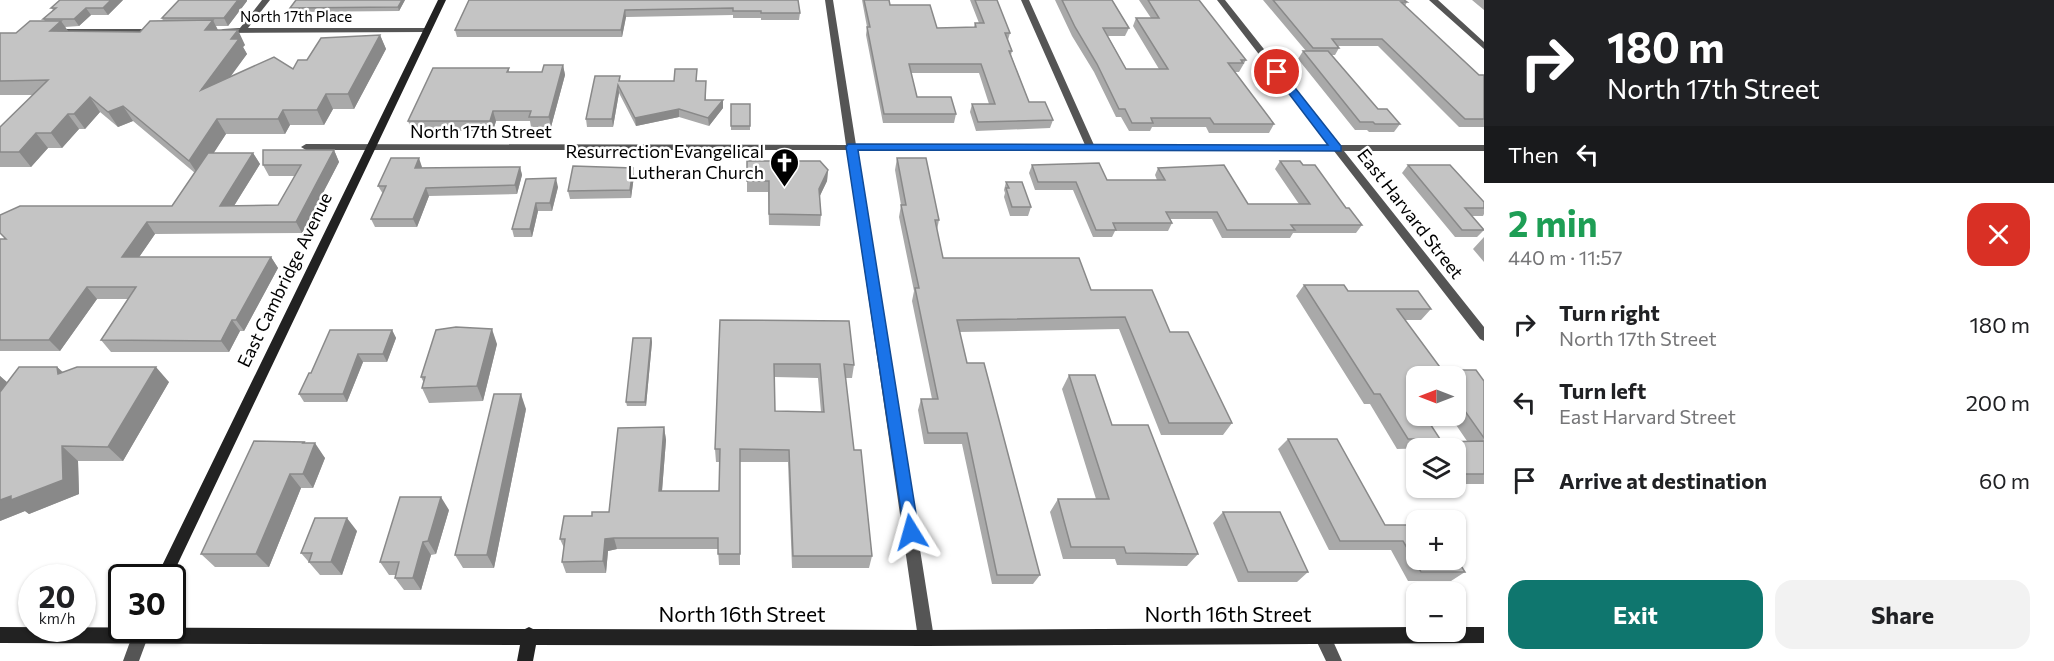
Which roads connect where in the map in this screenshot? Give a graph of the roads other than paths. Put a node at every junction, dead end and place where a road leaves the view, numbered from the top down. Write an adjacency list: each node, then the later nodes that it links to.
1 (266, 0): 11 (street)
2 (442, 0): 7 (main road, East Cambridge Avenue)
3 (829, 0): 14 (street)
4 (1024, 0): 16 (street)
5 (1221, 0): 18 (street, East Harvard Street)
6 (1433, 0): 12 (street)
7 (426, 30): 11 (street, North 17th Place); 15 (main road, East Cambridge Avenue)
8 (46, 31): 9 (street)
9 (161, 31)
10 (207, 31): 11 (street, North 17th Place)
11 (242, 31)
12 (1484, 46)
13 (306, 147): 15 (street, North 17th Street)
14 (852, 147): 15 (street, North 17th Street); 16 (street, North 17th Street); 27 (street)
15 (371, 148): 20 (main road, East Cambridge Avenue)
16 (1091, 148): 18 (street, North 17th Street)
17 (1484, 148): 18 (street, North 17th Street)
18 (1337, 149): 19 (street, East Harvard Street)
19 (1484, 336)
20 (170, 564)
21 (186, 631): 24 (main road, North 16th Street)
22 (108, 632): 23 (main road, North 16th Street)
23 (0, 635)
24 (529, 635): 27 (main road, North 16th Street); 30 (main road)
25 (1484, 635): 26 (main road, North 16th Street)
26 (1322, 636): 27 (main road, North 16th Street); 31 (street)
27 (926, 638)
28 (138, 642): 29 (street)
29 (131, 661)
30 (525, 661)
31 (1334, 661)

